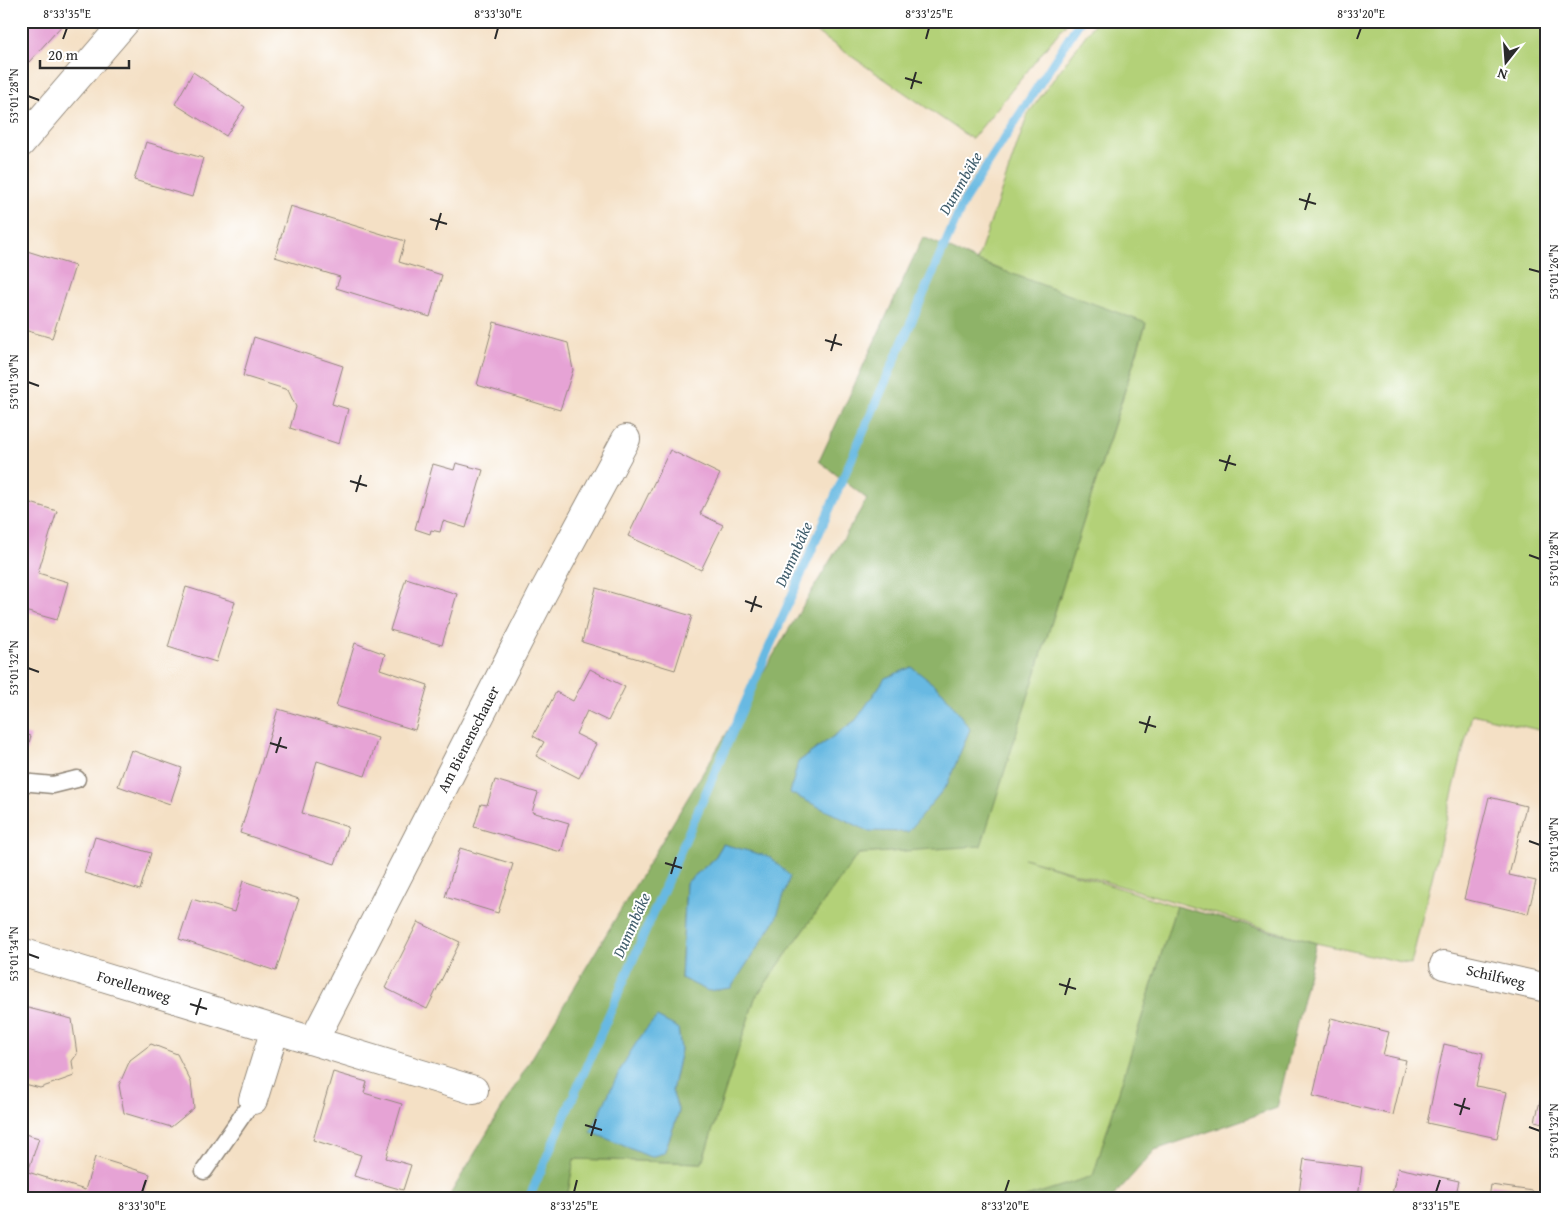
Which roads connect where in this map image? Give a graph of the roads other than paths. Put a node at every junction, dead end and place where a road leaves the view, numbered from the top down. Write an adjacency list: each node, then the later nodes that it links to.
1 (126, 21): 2 (street)
2 (21, 143)
3 (626, 439): 10 (street, Am Bienenschauer)
4 (77, 778): 5 (lane)
5 (21, 782)
6 (21, 952): 9 (street, Forellenweg)
7 (1444, 965): 8 (street, Schilfweg)
8 (1547, 988)
9 (275, 1029): 10 (street, Forellenweg); 12 (street)
10 (314, 1040): 11 (street, Forellenweg)
11 (474, 1090)
12 (253, 1100): 13 (lane)
13 (204, 1171)

